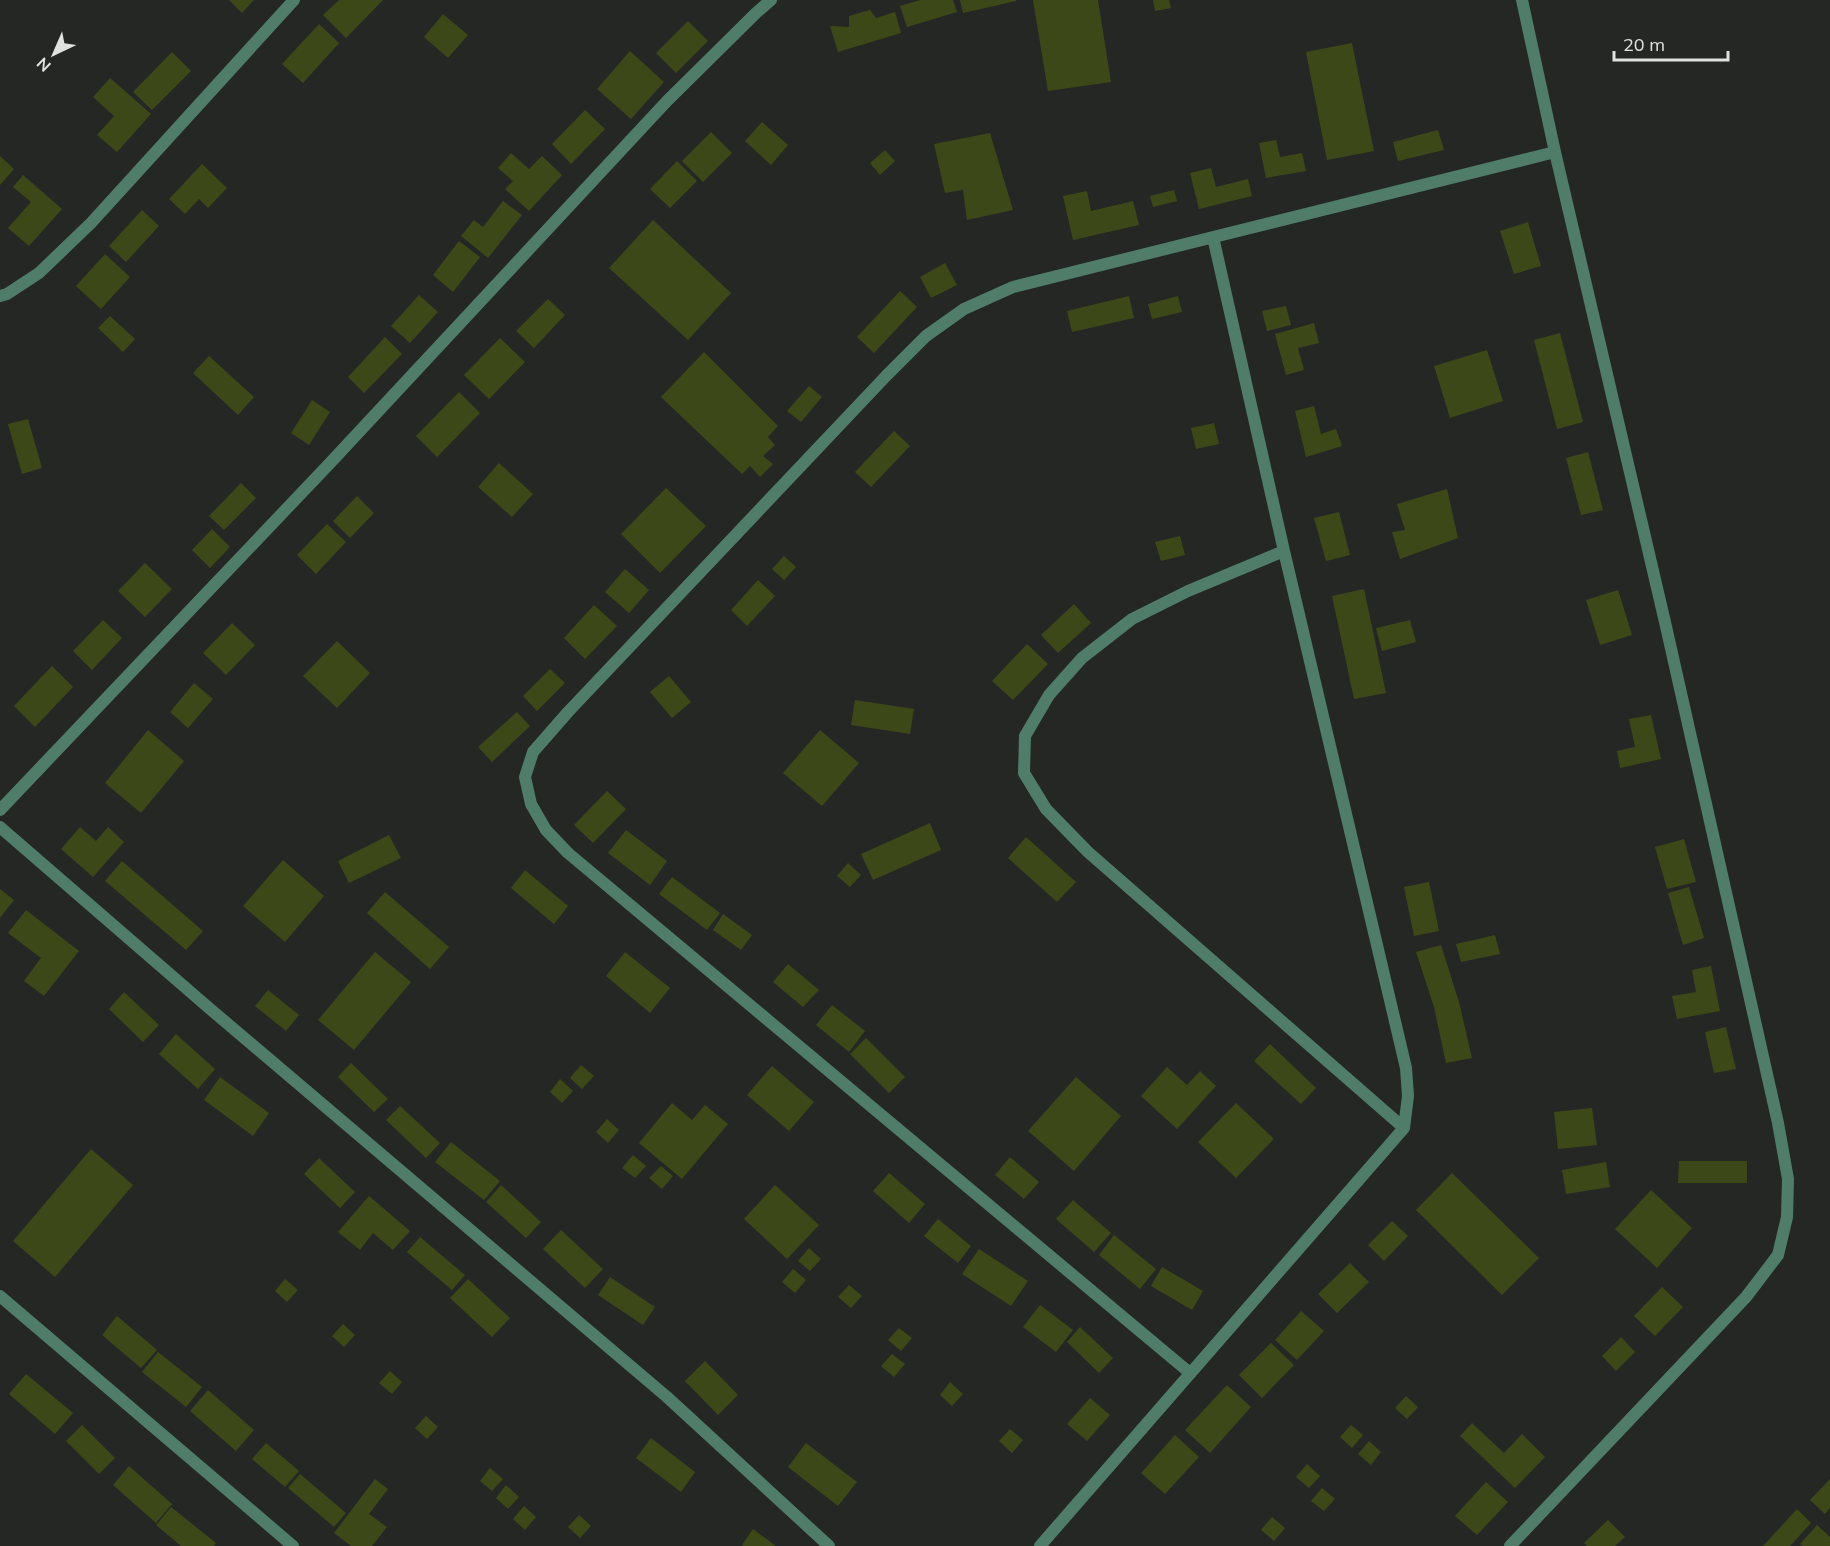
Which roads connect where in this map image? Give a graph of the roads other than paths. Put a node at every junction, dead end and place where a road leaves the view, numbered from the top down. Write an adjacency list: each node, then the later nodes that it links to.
1 (294, 0): 6 (street)
2 (771, 0): 8 (street)
3 (1522, 0): 4 (street)
4 (1555, 152): 5 (street); 16 (street)
5 (1213, 237): 7 (street); 12 (street)
6 (0, 296)
7 (1284, 551): 10 (street); 10 (street)
8 (0, 810)
9 (0, 826): 14 (street)
10 (1404, 1128): 12 (street)
11 (0, 1296): 13 (street)
12 (1190, 1373): 15 (street)
13 (293, 1546)
14 (829, 1546)
15 (1040, 1546)
16 (1510, 1546)

